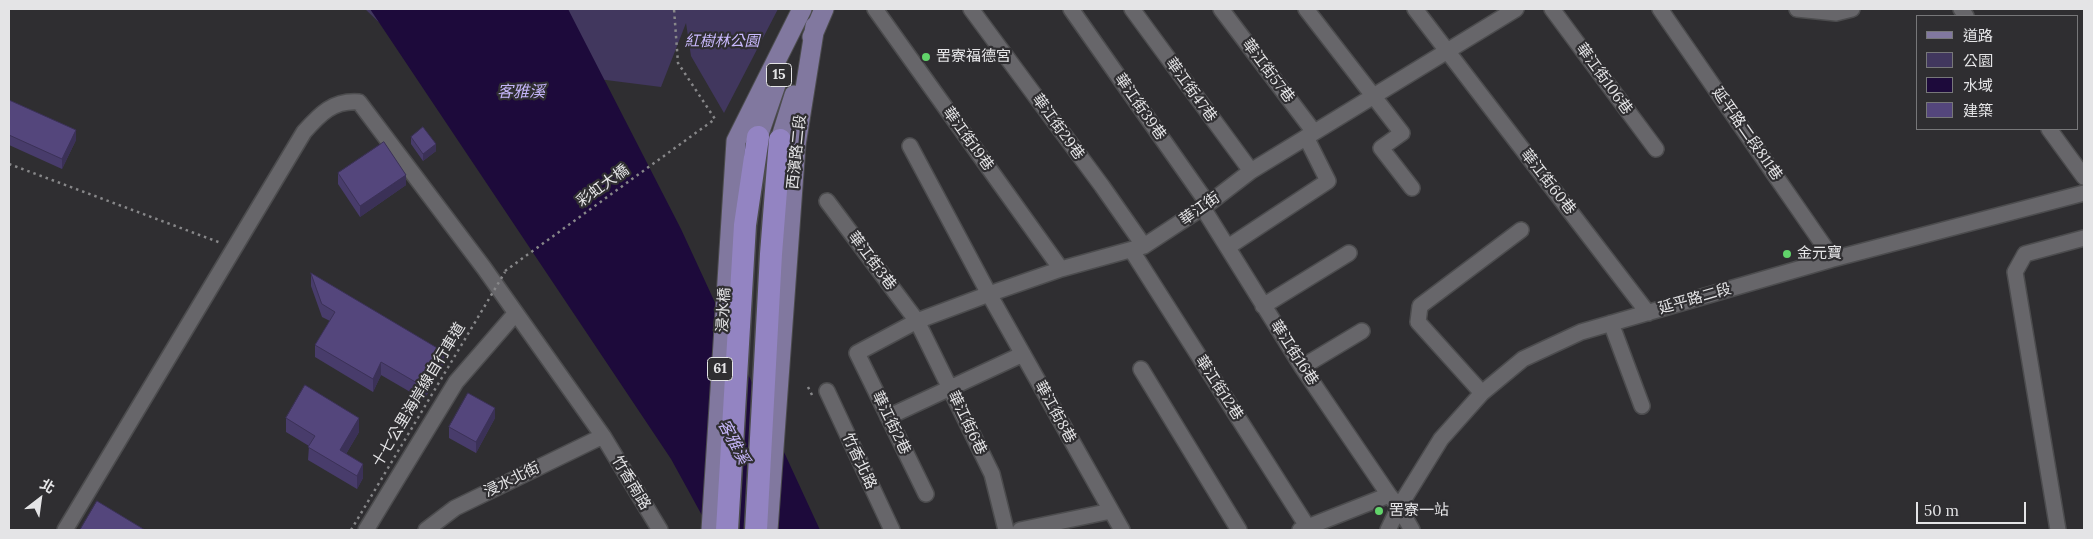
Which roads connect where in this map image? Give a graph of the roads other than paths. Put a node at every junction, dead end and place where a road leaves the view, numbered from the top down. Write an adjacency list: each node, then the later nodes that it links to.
1 (824, 9): 15 (main road, 西濱路二段 / 15)
2 (874, 9): 37 (street, 華江街19巷)
3 (971, 9): 34 (street, 華江街29巷)
4 (1072, 9): 29 (street, 華江街39巷)
5 (1132, 9): 24 (street, 華江街47巷)
6 (1221, 9): 19 (street, 華江街57巷)
7 (1306, 9): 17 (street)
8 (1415, 9): 16 (street, 華江街60巷)
9 (1552, 9): 23 (street, 華江街106巷)
10 (1660, 9): 36 (street, 延平路二段811巷)
11 (1797, 9): 12 (street)
12 (1852, 9)
13 (1511, 10): 16 (street, 華江街)
14 (800, 11): 20 (main road, 15); 30 (main road, 61)
15 (815, 26): 21 (main road, 西濱路二段 / 15); 68 (main road, 西濱路二段)
16 (1447, 52): 17 (street, 華江街); 40 (street, 華江街60巷)
17 (1372, 96): 19 (street, 華江街); 26 (street)
18 (2050, 130): 25 (street)
19 (1310, 135): 24 (street, 華江街); 33 (street, 華江街57巷)
20 (758, 137): 30 (highway, 61)
21 (780, 140): 67 (highway)
22 (910, 146): 38 (street, 華江街8巷)
23 (1656, 149)
24 (1251, 172): 29 (street, 華江街)
25 (2084, 176)
26 (1412, 188)
27 (2084, 193): 36 (street, 延平路二段)
28 (827, 201): 42 (street, 華江街3巷)
29 (1206, 206): 33 (street, 華江街16巷); 34 (street, 華江街)
30 (737, 217): 65 (main road, 浸水橋 / 61); 66 (highway, 浸水橋 / 61)
31 (1521, 230): 51 (street)
32 (2084, 238): 76 (street)
33 (1228, 247): 39 (street, 華江街16巷)
34 (1138, 248): 37 (street, 華江街); 59 (street, 華江街12巷)
35 (1349, 253): 39 (street)
36 (1833, 259): 40 (street, 延平路二段)
37 (1061, 269): 38 (street, 華江街)
38 (989, 294): 42 (street, 華江街); 46 (street, 華江街8巷)
39 (1263, 306): 47 (street, 華江街16巷)
40 (1648, 313): 43 (street, 延平路二段)
41 (515, 314): 54 (street, 竹香南路); 60 (street, 竹香南路); 61 (street)
42 (917, 321): 45 (street, 華江街); 49 (street, 華江街6巷)
43 (1611, 323): 51 (street, 延平路二段); 52 (street)
44 (1362, 331): 47 (street)
45 (857, 353): 53 (street, 華江街2巷)
46 (1023, 354): 49 (street); 57 (street, 華江街8巷)
47 (1302, 367): 56 (street, 華江街16巷)
48 (1141, 369): 73 (street)
49 (950, 388): 53 (street); 70 (street, 華江街6巷)
50 (826, 391): 69 (street, 竹香北路)
51 (1482, 393): 56 (street, 延平路二段)
52 (1642, 406)
53 (888, 417): 55 (street, 華江街2巷)
54 (603, 436): 58 (street, 竹香南路); 62 (street, 浸水北街)
55 (926, 494)
56 (1394, 501): 59 (street); 74 (street, 延平路二段); 75 (street, 華江街16巷)
57 (1111, 511): 71 (street); 72 (street, 華江街8巷)
58 (648, 512): 63 (street); 64 (street, 竹香南路)
59 (1303, 528)
60 (65, 530)
61 (366, 530)
62 (426, 530)
63 (649, 530)
64 (660, 530)
65 (711, 530)
66 (727, 530)
67 (756, 530)
68 (768, 530)
69 (892, 530)
70 (1006, 530)
71 (1020, 530)
72 (1122, 530)
73 (1238, 530)
74 (1388, 530)
75 (1412, 530)
76 (2058, 530)

